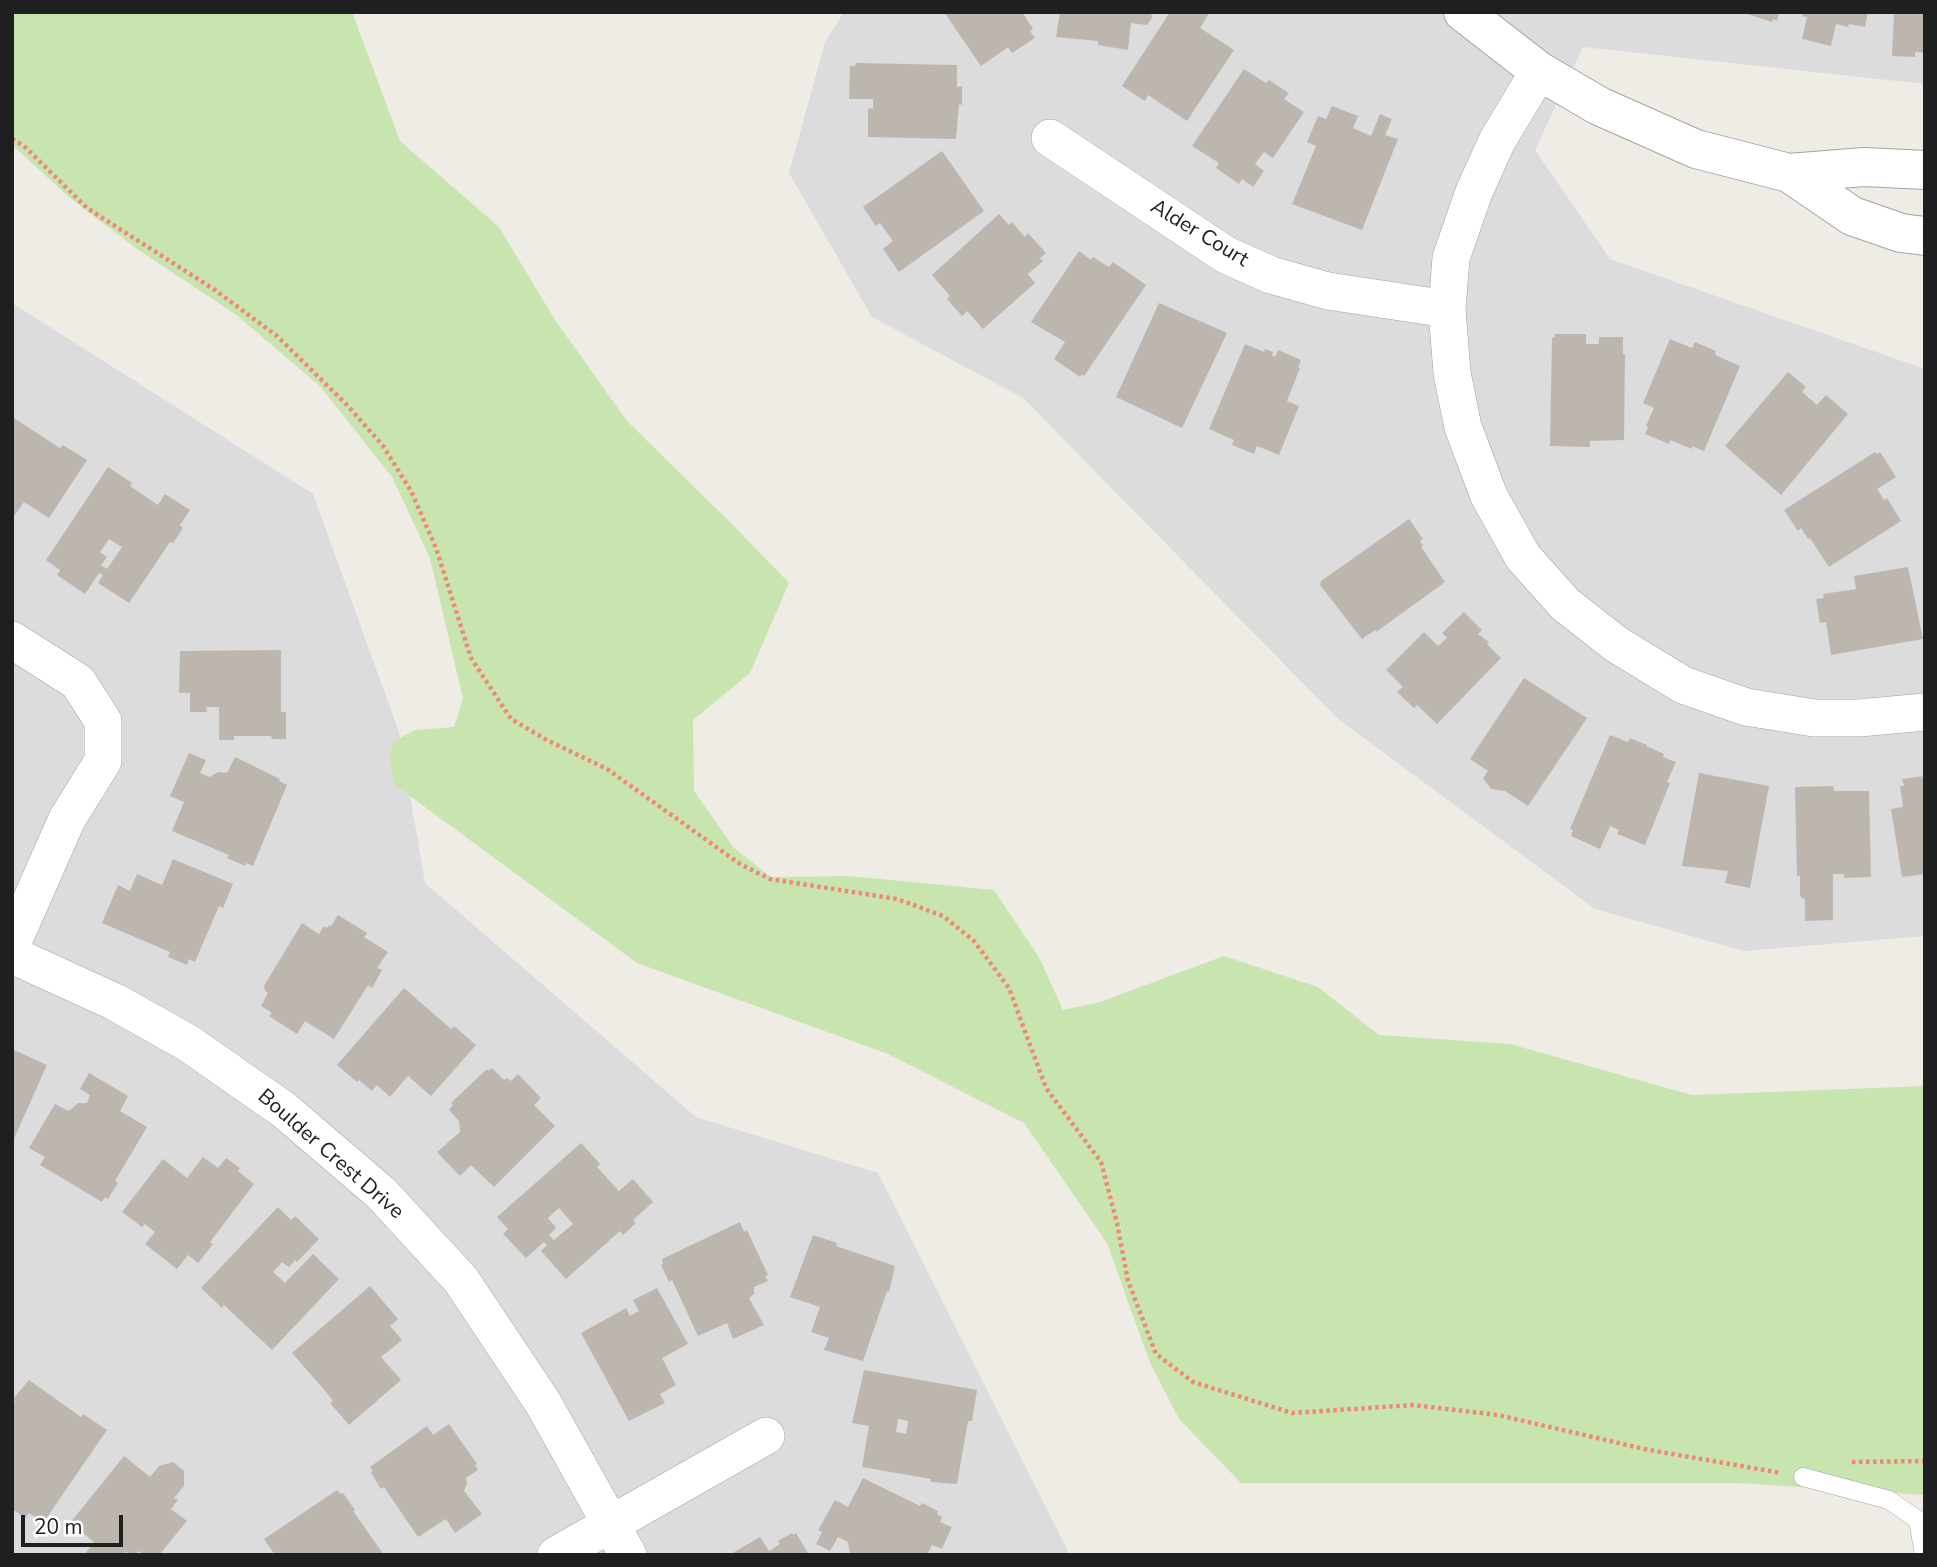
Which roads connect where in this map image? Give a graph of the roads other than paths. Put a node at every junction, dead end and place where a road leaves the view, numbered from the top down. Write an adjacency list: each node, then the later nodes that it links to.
1 (1463, 12): 2 (street)
2 (1539, 71): 5 (street); 7 (street)
3 (1050, 138): 7 (street, Alder Court)
4 (1925, 170): 5 (street)
5 (1789, 173): 6 (street)
6 (1925, 236)
7 (1447, 309): 9 (street)
8 (12, 640): 10 (street)
9 (1925, 712)
10 (12, 944)
11 (12, 955): 14 (street, Boulder Crest Drive)
12 (766, 1436): 14 (street)
13 (1803, 1477): 17 (lane)
14 (610, 1524): 15 (street); 16 (street, Boulder Crest Drive)
15 (556, 1555)
16 (628, 1555)
17 (1924, 1555)

